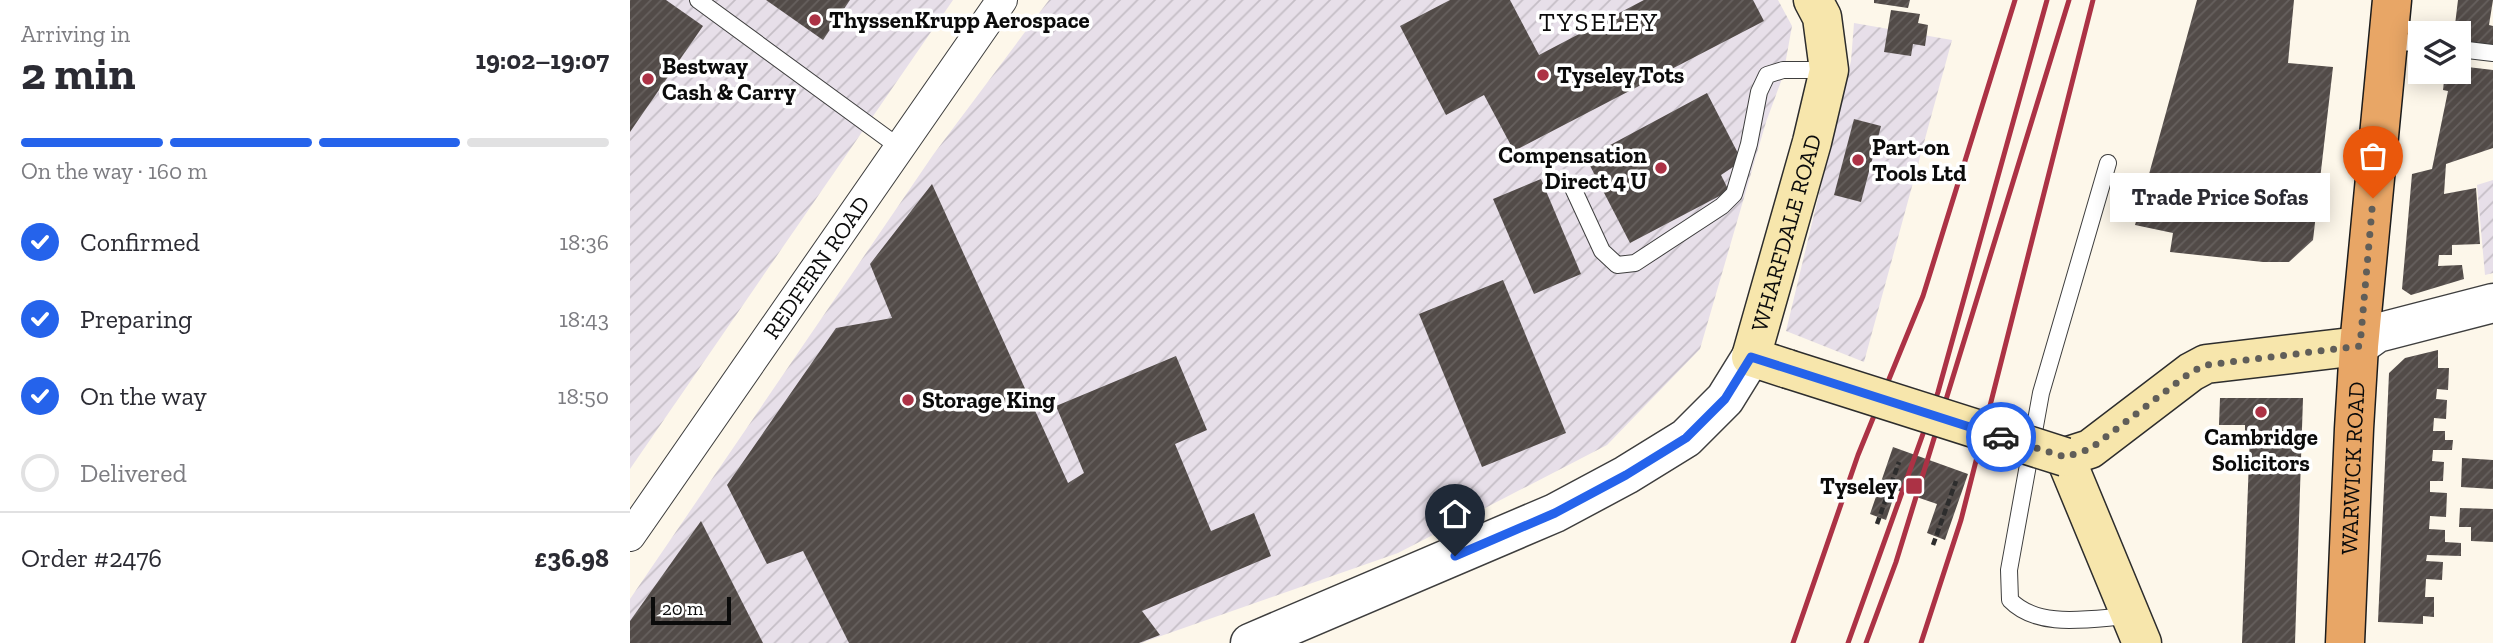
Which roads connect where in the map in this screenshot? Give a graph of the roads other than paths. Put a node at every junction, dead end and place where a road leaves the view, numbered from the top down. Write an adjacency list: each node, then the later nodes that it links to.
1 (698, 0): 9 (lane)
2 (1002, 0): 9 (street, REDFERN ROAD)
3 (1813, 0): 8 (main road, WHARFDALE ROAD)
4 (2392, 0): 5 (highway, WARWICK ROAD)
5 (2404, 42): 13 (highway, WARWICK ROAD)
6 (2471, 50): 7 (lane)
7 (2493, 53)
8 (1829, 70): 11 (lane); 14 (main road, WHARFDALE ROAD)
9 (899, 147): 16 (street, REDFERN ROAD)
10 (2108, 163): 17 (lane)
11 (1572, 186)
12 (2493, 303): 13 (street)
13 (2360, 346): 15 (main road); 19 (highway, WARWICK ROAD)
14 (1751, 357): 15 (main road, WHARFDALE ROAD, bridge); 18 (street)
15 (2065, 457): 17 (main road)
16 (632, 528)
17 (2136, 630)
18 (1250, 643)
19 (2345, 643)

